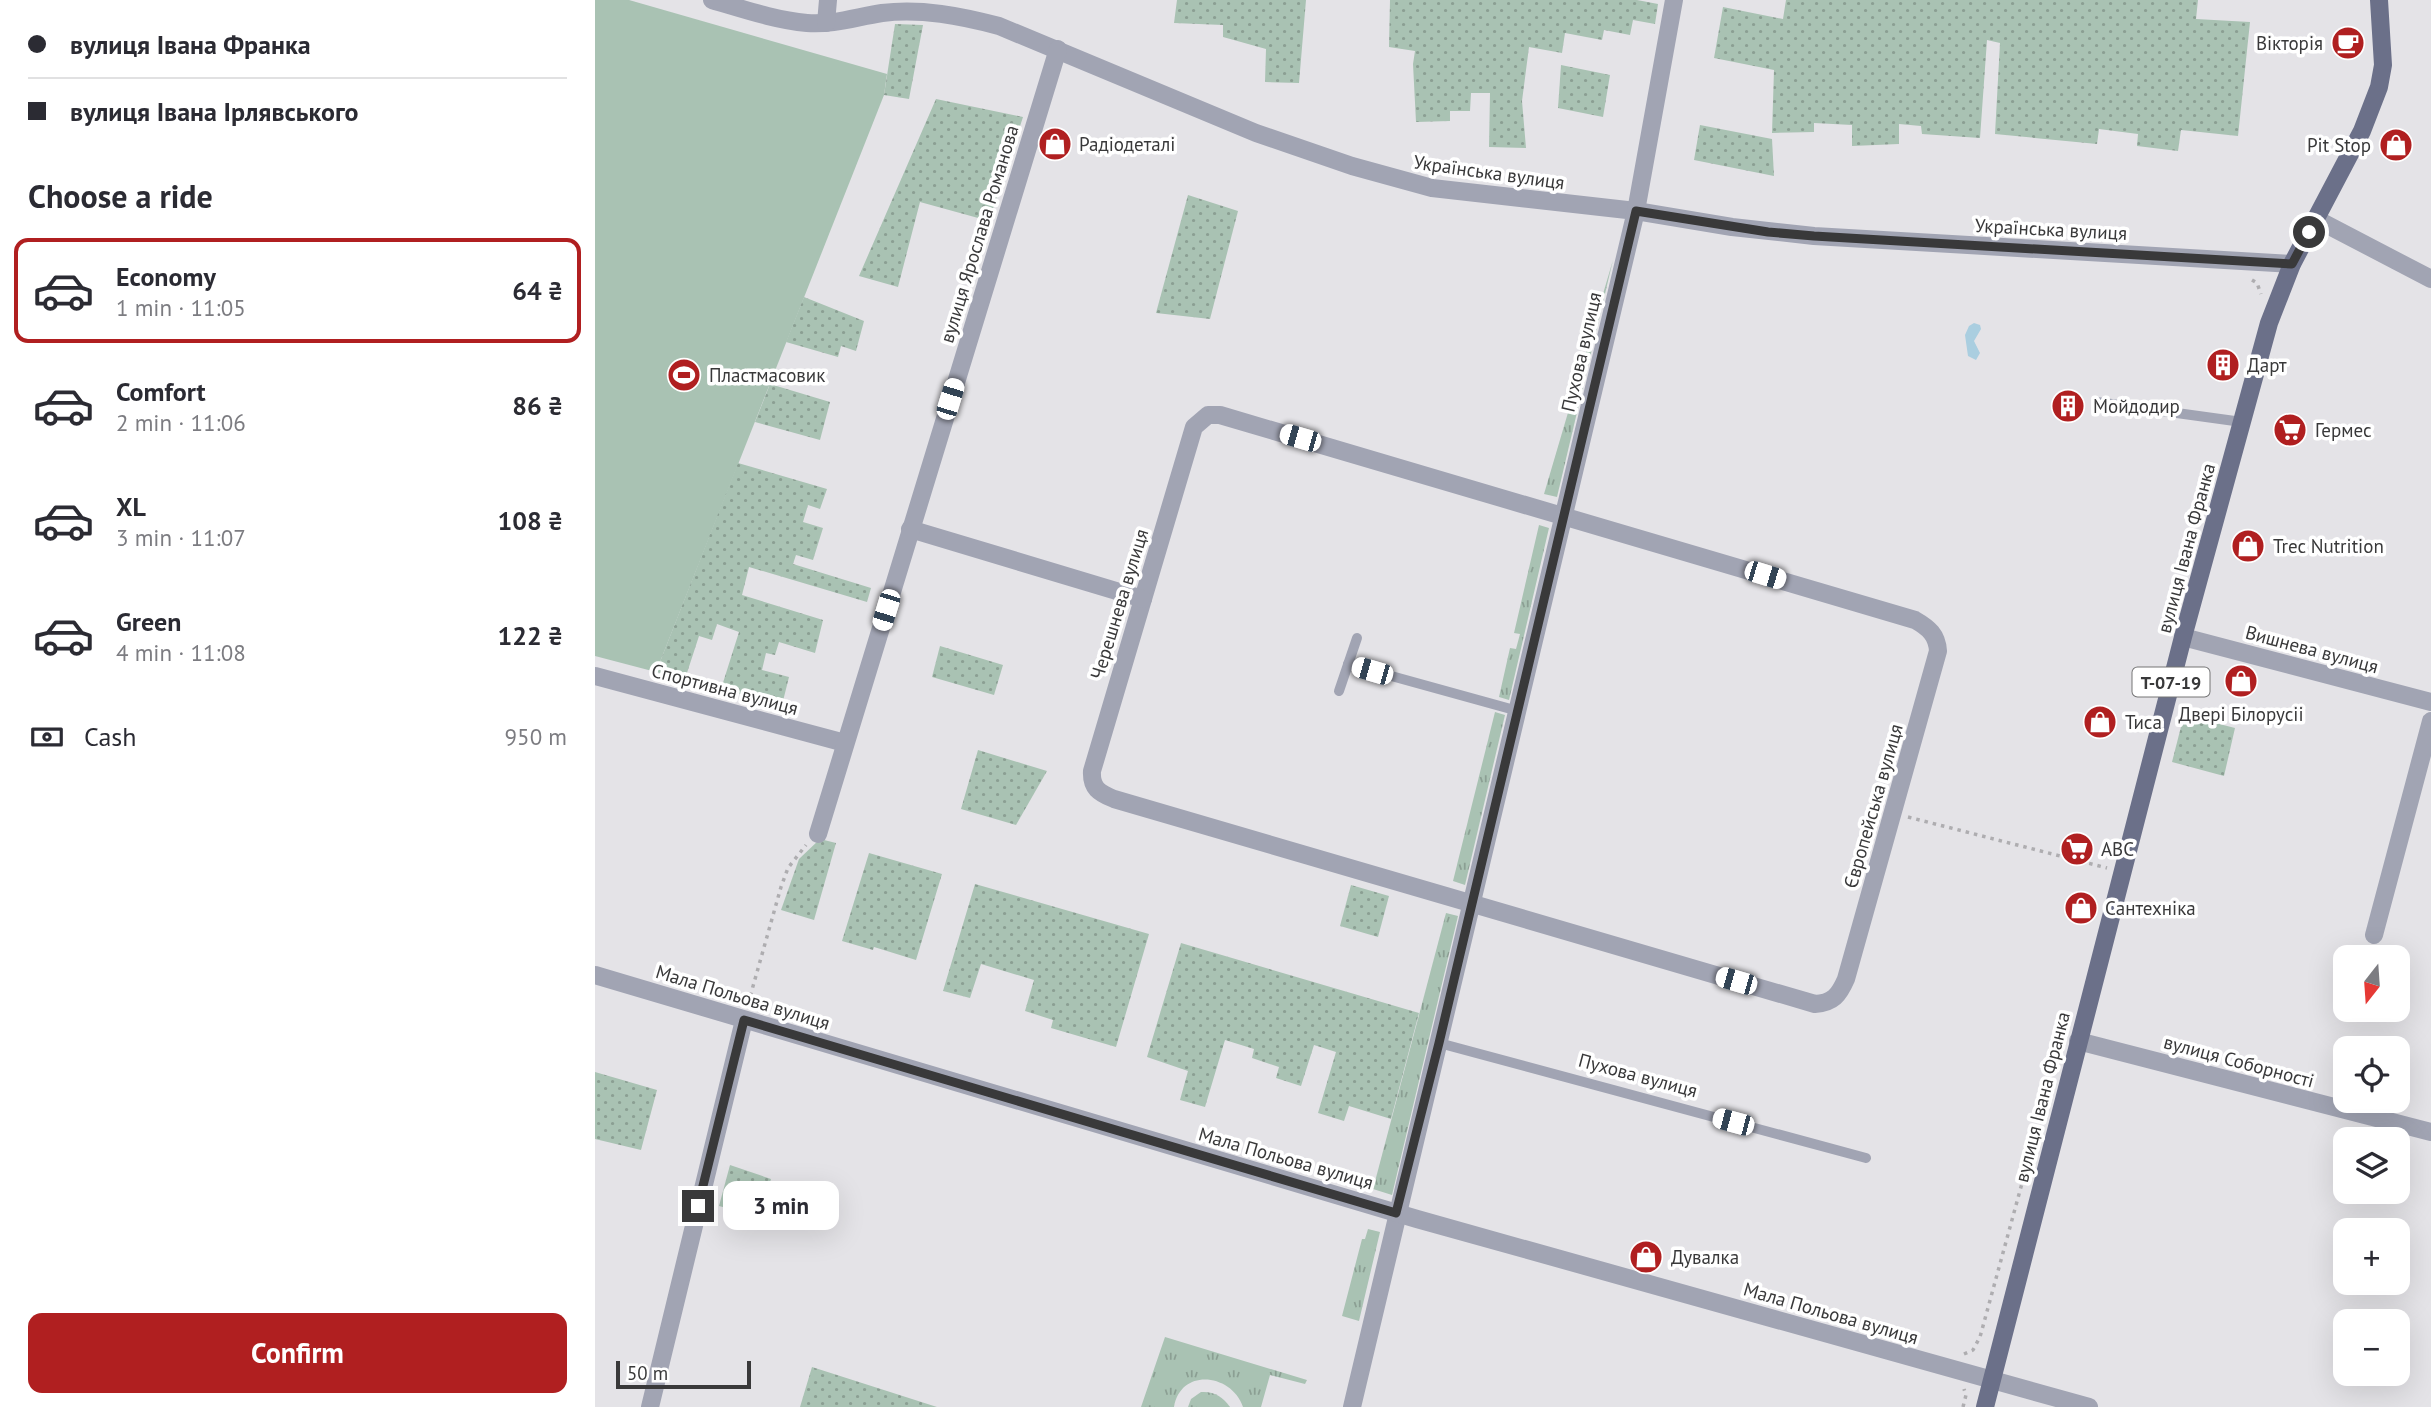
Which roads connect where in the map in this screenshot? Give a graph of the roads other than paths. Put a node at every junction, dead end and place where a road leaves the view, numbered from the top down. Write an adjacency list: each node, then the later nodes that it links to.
1 (712, 0): 5 (street, Українська вулиця)
2 (828, 0): 5 (street)
3 (1674, 0): 7 (street, Пухова вулиця)
4 (2379, 0): 8 (main road, вулиця Івана Франка / Т-07-19)
5 (826, 23): 6 (street, Українська вулиця)
6 (1058, 49): 7 (street, Українська вулиця); 14 (street, вулиця Ярослава Романова)
7 (1636, 211): 9 (street, Українська вулиця); 13 (street, Пухова вулиця)
8 (2316, 219): 9 (main road, вулиця Івана Франка / Т-07-19); 10 (street)
9 (2292, 264): 12 (main road, вулиця Івана Франка / Т-07-19)
10 (2431, 279)
11 (2097, 402): 12 (lane)
12 (2242, 422): 16 (main road, вулиця Івана Франка / Т-07-19)
13 (1565, 515): 15 (street, Черешнева вулиця); 22 (street, Пухова вулиця); 26 (street, Європейська вулиця)
14 (910, 530): 15 (street); 24 (street, вулиця Ярослава Романова)
15 (1143, 599): 26 (street, Черешнева вулиця)
16 (2183, 637): 21 (street, Вишнева вулиця); 30 (main road, вулиця Івана Франка / Т-07-19)
17 (1357, 638): 18 (lane)
18 (1348, 664): 20 (lane); 22 (lane)
19 (595, 676): 24 (street, Спортивна вулиця)
20 (1339, 691)
21 (2431, 702)
22 (1518, 711): 26 (street, Пухова вулиця)
23 (2431, 721): 27 (street)
24 (845, 743): 25 (street, вулиця Ярослава Романова)
25 (818, 834)
26 (1472, 904): 31 (street, Пухова вулиця)
27 (2374, 935)
28 (595, 975): 29 (street, Мала Польова вулиця)
29 (744, 1020): 34 (street, Мала Польова вулиця); 36 (street)
30 (2078, 1041): 32 (street, вулиця Соборності); 35 (main road, вулиця Івана Франка / Т-07-19)
31 (1439, 1043): 33 (lane, Пухова вулиця); 34 (street, Пухова вулиця)
32 (2431, 1132)
33 (1866, 1158)
34 (1396, 1213): 35 (street, Мала Польова вулиця); 37 (street, Пухова вулиця)
35 (1992, 1380): 38 (main road, вулиця Івана Франка / Т-07-19); 39 (street, Мала Польова вулиця)
36 (650, 1407)
37 (1352, 1407)
38 (1985, 1407)
39 (2089, 1407)

